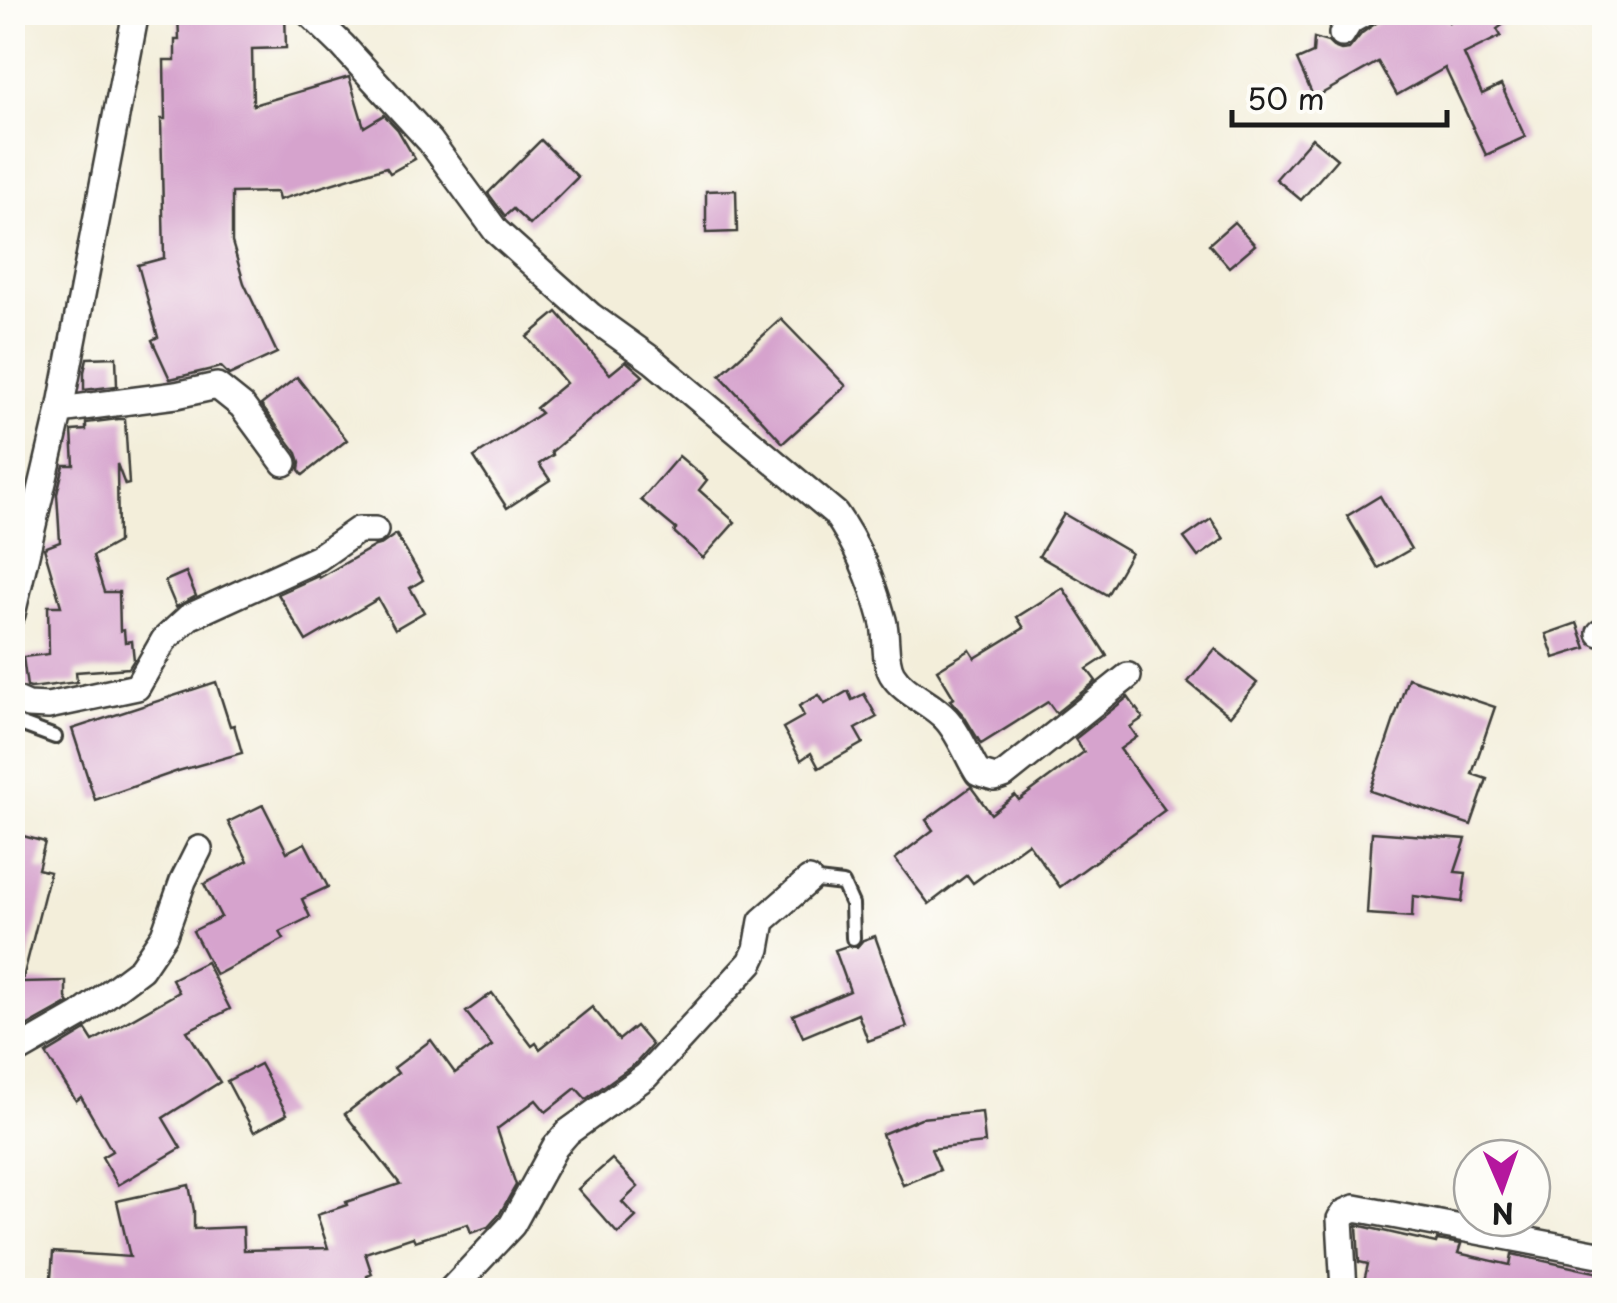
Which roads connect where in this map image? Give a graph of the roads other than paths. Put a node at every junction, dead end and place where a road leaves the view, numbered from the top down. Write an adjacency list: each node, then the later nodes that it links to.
1 (136, 12): 5 (street)
2 (308, 12): 10 (street)
3 (1366, 12): 4 (street)
4 (1342, 34)
5 (60, 410): 6 (street); 8 (street)
6 (284, 463)
7 (375, 530): 11 (street)
8 (15, 585): 9 (street)
9 (12, 614)
10 (1128, 676)
11 (12, 698)
12 (12, 721): 13 (lane)
13 (55, 737)
14 (199, 849): 17 (street)
15 (809, 880): 16 (lane); 19 (street)
16 (854, 938)
17 (12, 1054)
18 (1604, 1255): 20 (street)
19 (451, 1290)
20 (1344, 1290)

